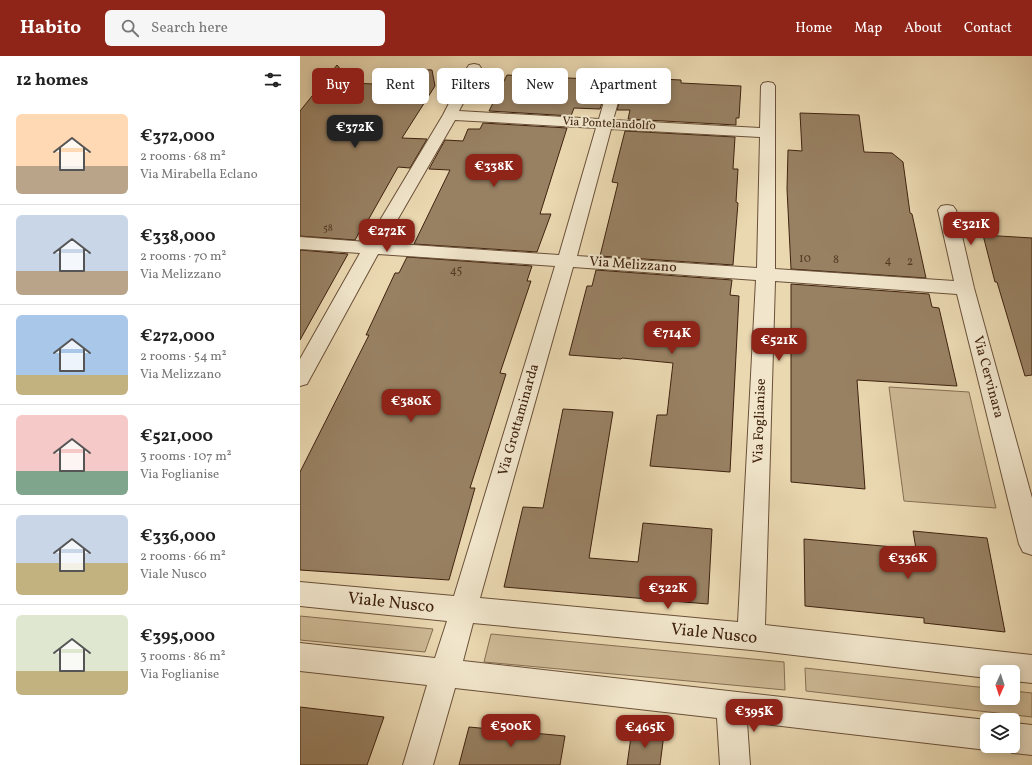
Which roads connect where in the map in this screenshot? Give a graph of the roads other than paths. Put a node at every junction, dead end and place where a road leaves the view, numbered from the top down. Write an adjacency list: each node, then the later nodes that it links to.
1 (768, 86): 6 (street, Via Foglianise)
2 (456, 104): 4 (street)
3 (611, 104): 5 (street, Via Grottaminarda)
4 (450, 115): 5 (street, Via Pontelandolfo); 9 (street)
5 (606, 124): 6 (street, Via Pontelandolfo); 10 (street, Via Grottaminarda)
6 (767, 133): 11 (street, Via Foglianise)
7 (947, 210): 12 (street, Via Cervinara)
8 (300, 243): 9 (street, Via Melizzano)
9 (372, 248): 10 (street, Via Melizzano); 13 (street)
10 (566, 261): 11 (street, Via Melizzano); 16 (street, Via Grottaminarda)
11 (766, 274): 12 (street, Via Melizzano); 17 (street, Via Foglianise)
12 (965, 288): 14 (street, Via Cervinara)
13 (300, 378)
14 (1032, 544)
15 (300, 594): 16 (street, Viale Nusco)
16 (463, 610): 17 (street, Viale Nusco); 20 (street, Via Grottaminarda)
17 (751, 637): 19 (street, Viale Nusco)
18 (300, 657): 20 (street)
19 (1032, 669)
20 (445, 673): 21 (street); 25 (street, Via Grottaminarda)
21 (731, 705): 22 (street); 26 (street)
22 (980, 734)
23 (1020, 739): 24 (street)
24 (1032, 740)
25 (418, 765)
26 (735, 765)

